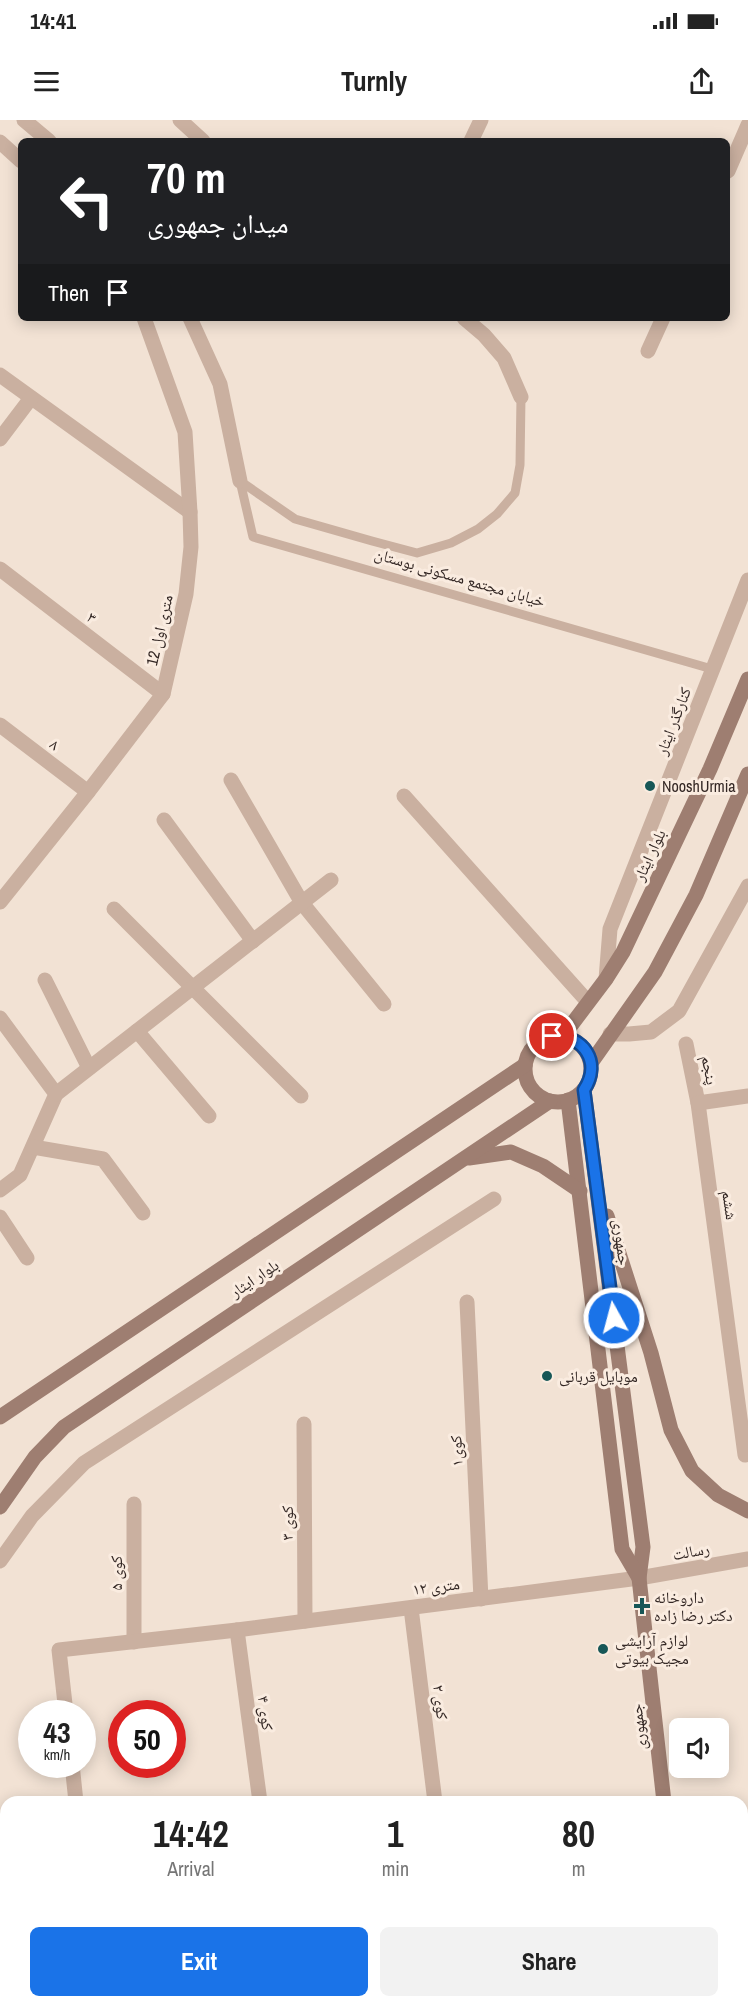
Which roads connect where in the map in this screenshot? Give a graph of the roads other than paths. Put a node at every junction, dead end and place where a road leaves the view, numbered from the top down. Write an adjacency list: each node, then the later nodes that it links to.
1 (24, 120): 5 (street)
2 (180, 120): 6 (street)
3 (481, 120): 7 (street)
4 (748, 124): 10 (street)
5 (45, 138)
6 (200, 138)
7 (472, 138)
8 (0, 142): 9 (street)
9 (18, 158)
10 (730, 166)
11 (145, 321): 21 (street, 12 متری اول)
12 (191, 321): 20 (street, خیابان مجتمع مسکونی بوستان)
13 (468, 321): 17 (street, خیابان مجتمع مسکونی بوستان)
14 (662, 321): 15 (street)
15 (648, 351)
16 (0, 375): 18 (street)
17 (521, 397): 20 (lane, خیابان مجتمع مسکونی بوستان)
18 (32, 398): 19 (street); 21 (street)
19 (0, 439)
20 (240, 481): 24 (lane, خیابان مجتمع مسکونی بوستان)
21 (190, 513): 26 (street, 12 متری اول)
22 (0, 569): 26 (street, ۳)
23 (748, 580): 24 (street, کنارگذر ایثار)
24 (712, 669): 39 (street, کنارگذر ایثار)
25 (748, 679): 39 (main road, بلوار ایثار)
26 (163, 694): 30 (street, 12 متری اول)
27 (0, 725): 30 (street, ۸)
28 (748, 774): 46 (main road)
29 (231, 780): 36 (street)
30 (88, 792): 35 (street, 12 متری اول)
31 (404, 796): 42 (street)
32 (164, 820): 38 (street)
33 (332, 880): 36 (street)
34 (748, 886): 46 (street)
35 (0, 902)
36 (302, 903): 38 (street); 43 (street)
37 (114, 909): 41 (street)
38 (253, 941): 41 (street)
39 (606, 979): 42 (main road, بلوار ایثار)
40 (45, 980): 51 (street)
41 (193, 988): 45 (street); 54 (street)
42 (588, 1002): 47 (main road, بلوار ایثار)
43 (384, 1004)
44 (0, 1018): 53 (street)
45 (137, 1031): 51 (street); 59 (street)
46 (610, 1034): 49 (main road)
47 (563, 1036): 49 (main road); 50 (main road)
48 (686, 1044): 58 (street, پنجم)
49 (591, 1063): 52 (main road)
50 (525, 1065): 57 (main road); 70 (main road, بلوار ایثار)
51 (89, 1068): 53 (street)
52 (584, 1090): 56 (main road); 62 (main road, جمهوری)
53 (56, 1094): 60 (street)
54 (301, 1096)
55 (748, 1096): 58 (street)
56 (568, 1100): 57 (main road); 64 (main road, جمهوری)
57 (550, 1101): 61 (main road, بلوار ایثار)
58 (698, 1103): 72 (street, ششم)
59 (209, 1116)
60 (33, 1147): 63 (street); 66 (street)
61 (464, 1158): 64 (main road); 74 (main road, بلوار ایثار)
62 (596, 1180): 75 (main road); 78 (main road, جمهوری)
63 (0, 1190)
64 (580, 1191): 78 (main road, جمهوری)
65 (494, 1199): 77 (street)
66 (143, 1213)
67 (0, 1217): 68 (street)
68 (27, 1258)
69 (467, 1302): 79 (street, کوی۱)
70 (1, 1415)
71 (304, 1424): 81 (street, کوی ۳)
72 (745, 1455)
73 (134, 1504): 83 (street, کوی ۵)
74 (0, 1507)
75 (748, 1511)
76 (748, 1559): 78 (street, رسالت)
77 (0, 1561)
78 (639, 1578): 79 (street, ۱۲ متری); 89 (main road, جمهوری)
79 (481, 1599): 80 (street, ۱۲ متری)
80 (411, 1608): 81 (street, ۱۲ متری); 88 (street, کوی ۲)
81 (305, 1621): 82 (street, ۱۲ متری)
82 (237, 1630): 83 (street, ۱۲ متری); 87 (street, کوی ۴)
83 (134, 1642): 84 (street, ۱۲ متری)
84 (65, 1700)
85 (73, 1778): 86 (street)
86 (75, 1796)
87 (259, 1796)
88 (434, 1796)
89 (663, 1796)

